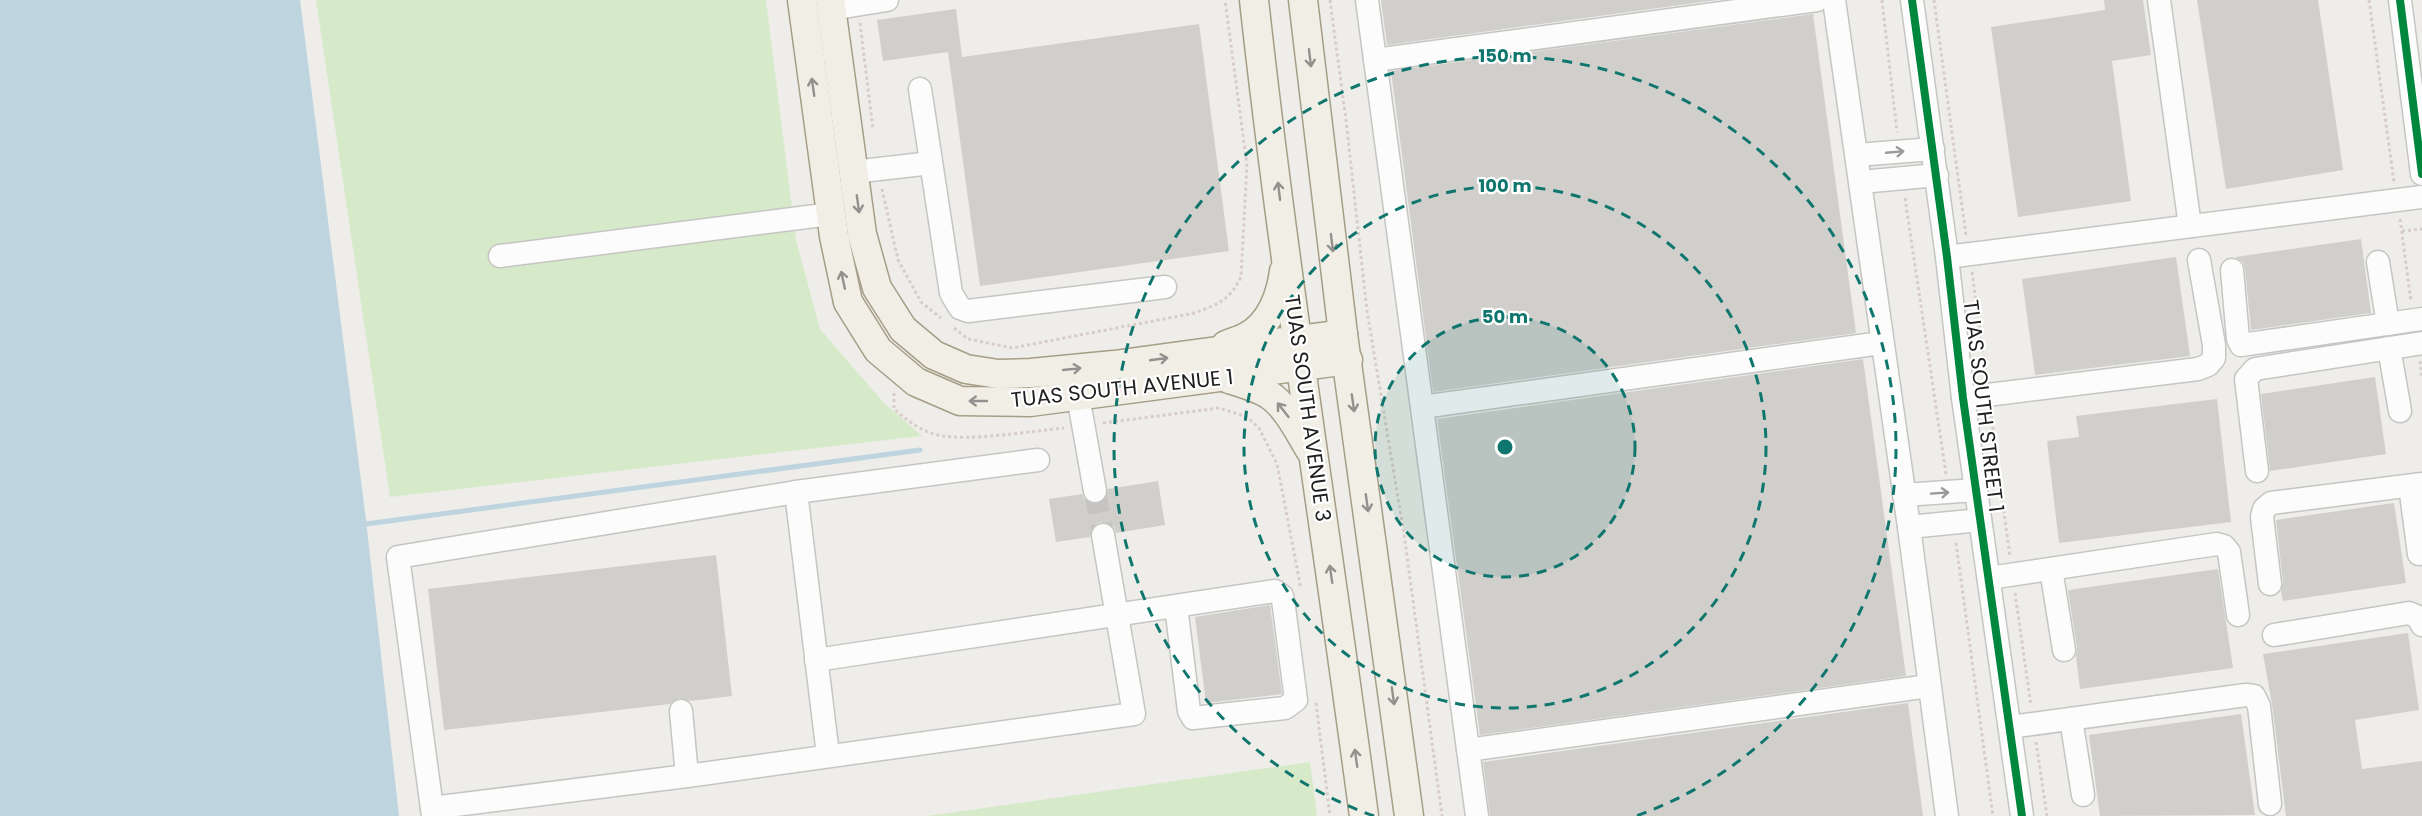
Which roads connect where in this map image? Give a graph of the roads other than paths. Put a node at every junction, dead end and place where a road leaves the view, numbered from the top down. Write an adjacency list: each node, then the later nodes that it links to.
1 (802, 0): 23 (main road, TUAS SOUTH AVENUE 1, one-way to 1)
2 (887, 0): 11 (street)
3 (1254, 0): 25 (main road, TUAS SOUTH AVENUE 3, one-way to 3)
4 (1303, 0): 36 (main road, one-way to 36)
5 (1367, 0): 13 (street)
6 (1816, 0): 13 (street)
7 (1834, 0): 16 (street)
8 (1912, 0): 15 (street, TUAS SOUTH STREET 1)
9 (2159, 0): 24 (street)
10 (2400, 0): 12 (street)
11 (839, 5): 18 (main road, TUAS SOUTH AVENUE 1)
12 (2414, 43): 19 (street)
13 (1375, 60): 43 (street)
14 (920, 89): 17 (street)
15 (1933, 149): 16 (street, one-way to 15); 20 (street, TUAS SOUTH STREET 1)
16 (1857, 155): 21 (street)
17 (931, 163): 18 (street); 31 (street)
18 (865, 171): 38 (main road, TUAS SOUTH AVENUE 1, one-way to 38)
19 (2422, 174)
20 (1937, 175): 21 (street); 27 (street, TUAS SOUTH STREET 1)
21 (1861, 182): 34 (street)
22 (2422, 197): 24 (street)
23 (831, 214): 26 (street); 41 (main road, TUAS SOUTH AVENUE 1, one-way to 23)
24 (2190, 226): 27 (street)
25 (1286, 249): 38 (main road); 39 (main road, TUAS SOUTH AVENUE 3)
26 (500, 256)
27 (1947, 257): 42 (street, TUAS SOUTH STREET 1)
28 (2199, 260): 42 (street)
29 (2378, 262): 33 (street)
30 (2232, 270): 33 (street)
31 (1165, 287)
32 (2422, 319): 33 (street)
33 (2388, 324)
34 (1881, 343): 43 (street); 52 (street)
35 (2422, 343): 37 (street)
36 (1345, 347): 39 (main road, TUAS SOUTH AVENUE 1); 78 (main road, one-way to 78)
37 (2389, 348): 44 (street); 47 (street)
38 (1204, 352): 39 (main road, TUAS SOUTH AVENUE 1)
39 (1299, 354): 40 (main road, TUAS SOUTH AVENUE 1); 45 (main road, TUAS SOUTH AVENUE 3)
40 (1224, 377): 41 (main road, TUAS SOUTH AVENUE 1); 45 (main road, one-way to 40)
41 (1078, 396): 50 (street)
42 (1963, 398): 49 (street, TUAS SOUTH STREET 1)
43 (1422, 407): 71 (street)
44 (2400, 411)
45 (1315, 458): 77 (main road, TUAS SOUTH AVENUE 3, one-way to 45)
46 (1038, 460): 51 (street)
47 (2257, 471)
48 (2416, 485): 56 (street); 59 (street)
49 (1976, 490): 52 (street, one-way to 49); 53 (street, TUAS SOUTH STREET 1)
50 (1095, 491)
51 (796, 492): 66 (street); 76 (street)
52 (1904, 495): 54 (street)
53 (1980, 520): 54 (street); 58 (street, TUAS SOUTH STREET 1)
54 (1909, 527): 67 (street)
55 (1103, 535): 62 (street)
56 (2419, 554)
57 (2051, 569): 58 (street); 61 (street); 65 (street)
58 (1989, 579): 70 (street, TUAS SOUTH STREET 1)
59 (2270, 584)
60 (1176, 606): 60 (street); 62 (street)
61 (2238, 615)
62 (1117, 616): 66 (street); 72 (street)
63 (2422, 625): 64 (street)
64 (2274, 636)
65 (2064, 650)
66 (816, 660): 72 (street)
67 (1929, 686): 71 (street); 80 (street)
68 (681, 711): 73 (street)
69 (2071, 719): 70 (street); 74 (street); 75 (street)
70 (2010, 727): 81 (street, TUAS SOUTH STREET 1)
71 (1468, 750): 79 (street)
72 (828, 755): 73 (street)
73 (687, 776): 76 (street)
74 (2083, 795)
75 (2270, 804)
76 (432, 812)
77 (1364, 816)
78 (1409, 816)
79 (1477, 816)
80 (1947, 816)
81 (2022, 816)

